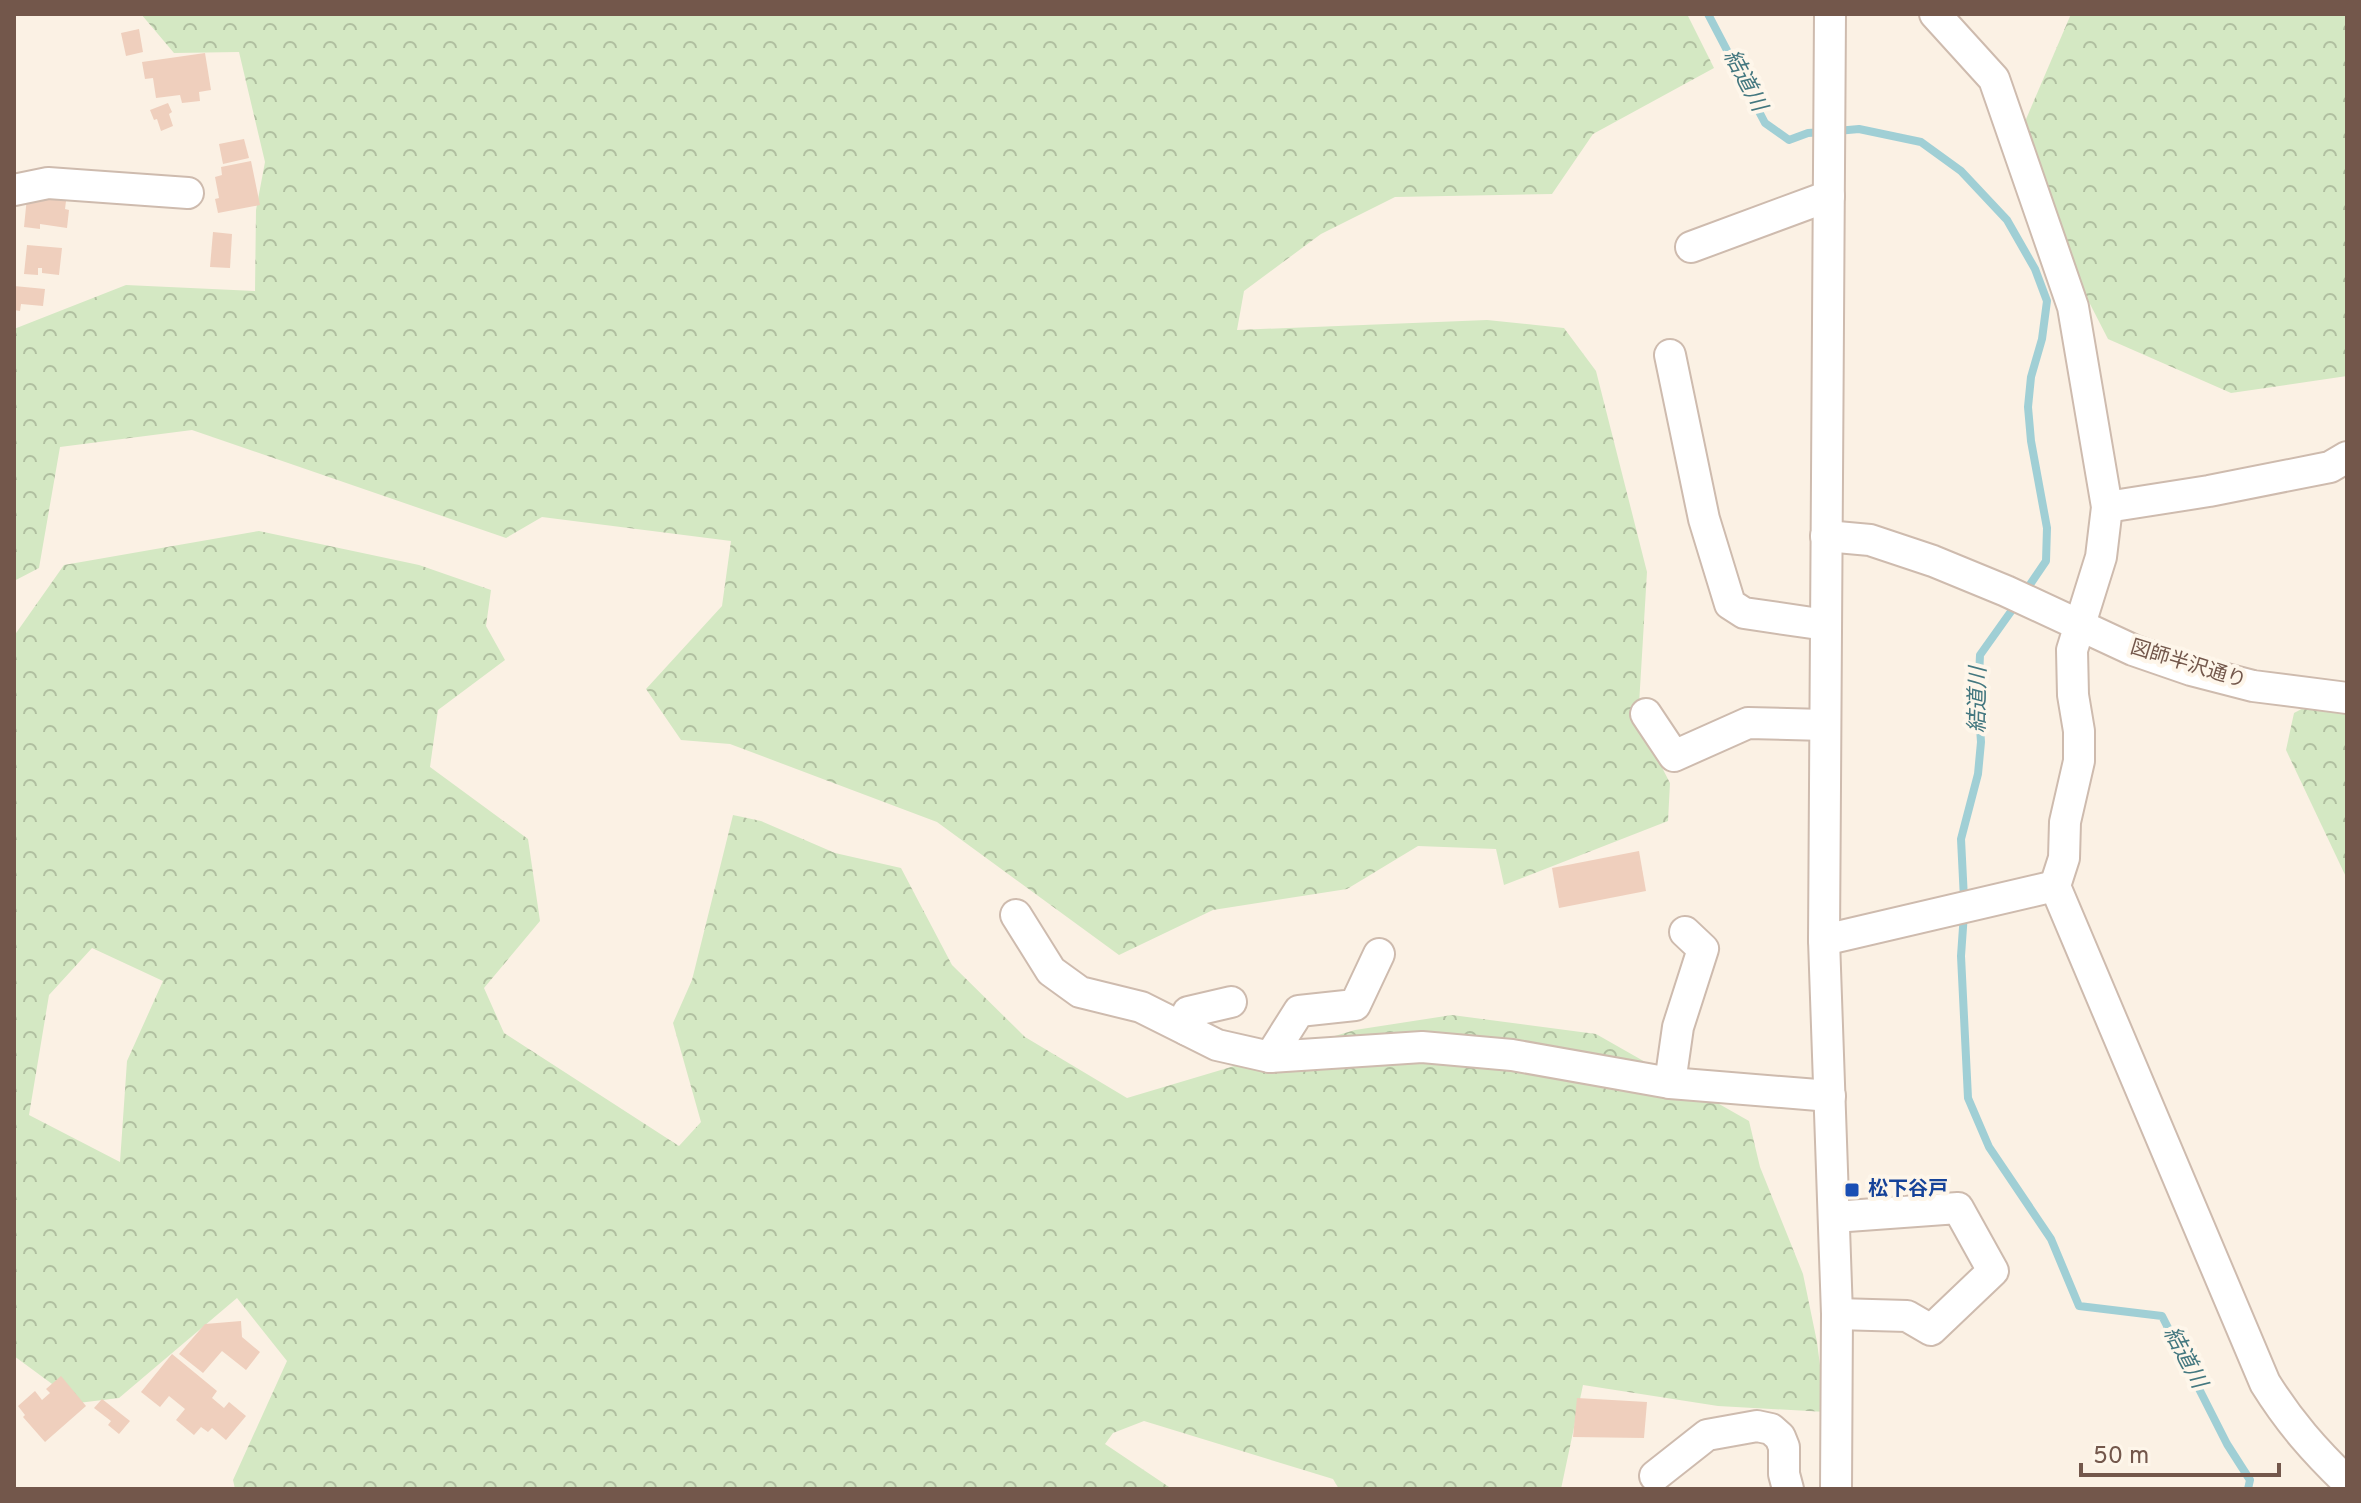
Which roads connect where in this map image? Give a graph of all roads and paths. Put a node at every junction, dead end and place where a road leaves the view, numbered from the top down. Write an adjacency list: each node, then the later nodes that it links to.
1 (1830, 14): 5 (street)
2 (1935, 14): 9 (street)
3 (14, 190): 4 (street)
4 (188, 193)
5 (1829, 196): 6 (street); 10 (street)
6 (1691, 247)
7 (1670, 355): 12 (street)
8 (2347, 457): 9 (street)
9 (2107, 507): 11 (street)
10 (1826, 536): 11 (street, 図師半沢通り); 12 (street)
11 (2079, 624): 13 (street, 図師半沢通り); 16 (street)
12 (1826, 625): 15 (street)
13 (2347, 698)
14 (1646, 714): 15 (street)
15 (1825, 725): 19 (street)
16 (2055, 886): 19 (street); 29 (street)
17 (1016, 915): 22 (street)
18 (1685, 932): 24 (street)
19 (1824, 940): 25 (street)
20 (1379, 954): 23 (street)
21 (1231, 1002): 22 (street)
22 (1184, 1037): 23 (street)
23 (1270, 1057): 24 (street)
24 (1670, 1083): 25 (street)
25 (1830, 1096): 26 (street)
26 (1834, 1217): 27 (street); 27 (street)
27 (1837, 1314): 31 (street)
28 (1655, 1476): 30 (street)
29 (2347, 1482)
30 (1788, 1489)
31 (1836, 1489)

